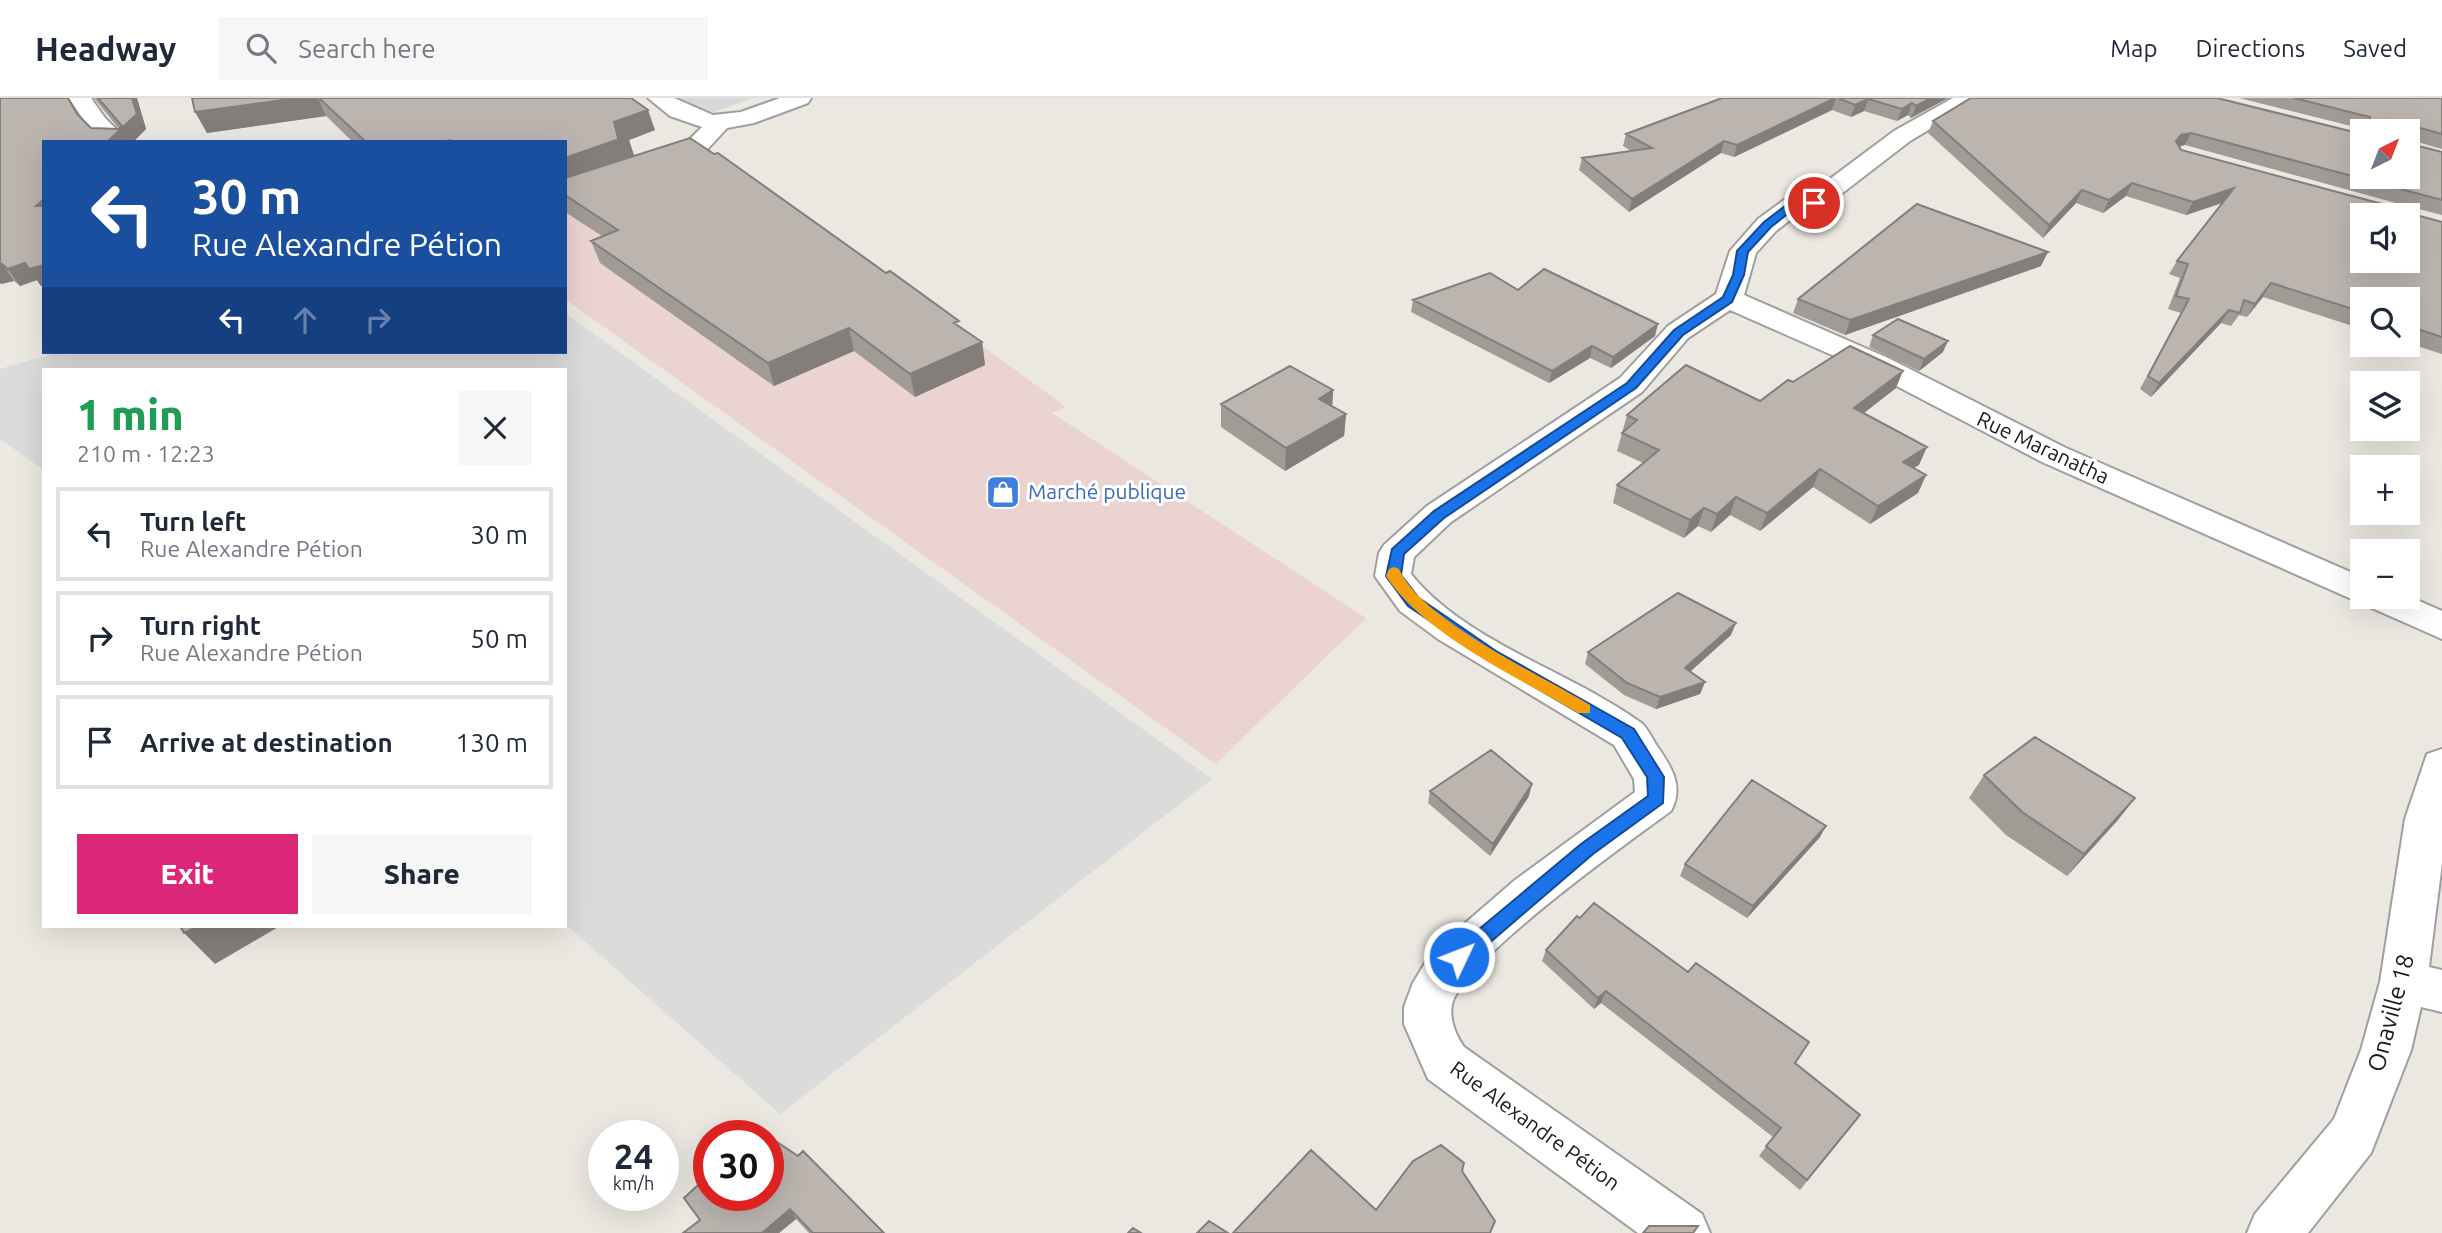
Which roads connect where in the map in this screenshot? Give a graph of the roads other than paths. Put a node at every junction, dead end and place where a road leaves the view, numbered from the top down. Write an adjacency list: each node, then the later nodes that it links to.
1 (80, 98): 6 (street)
2 (659, 98): 5 (street)
3 (800, 98): 5 (street)
4 (1970, 98): 8 (street)
5 (718, 124): 7 (street)
6 (115, 140)
7 (567, 192)
8 (1728, 299): 9 (street, Rue Maranatha); 14 (street, Rue Alexandre Pétion)
9 (2350, 586)
10 (2403, 609): 11 (street)
11 (2442, 626)
12 (2442, 765): 13 (street, Onaville 18)
13 (2423, 987): 15 (street, Onaville 18)
14 (1683, 1233)
15 (2273, 1233)

